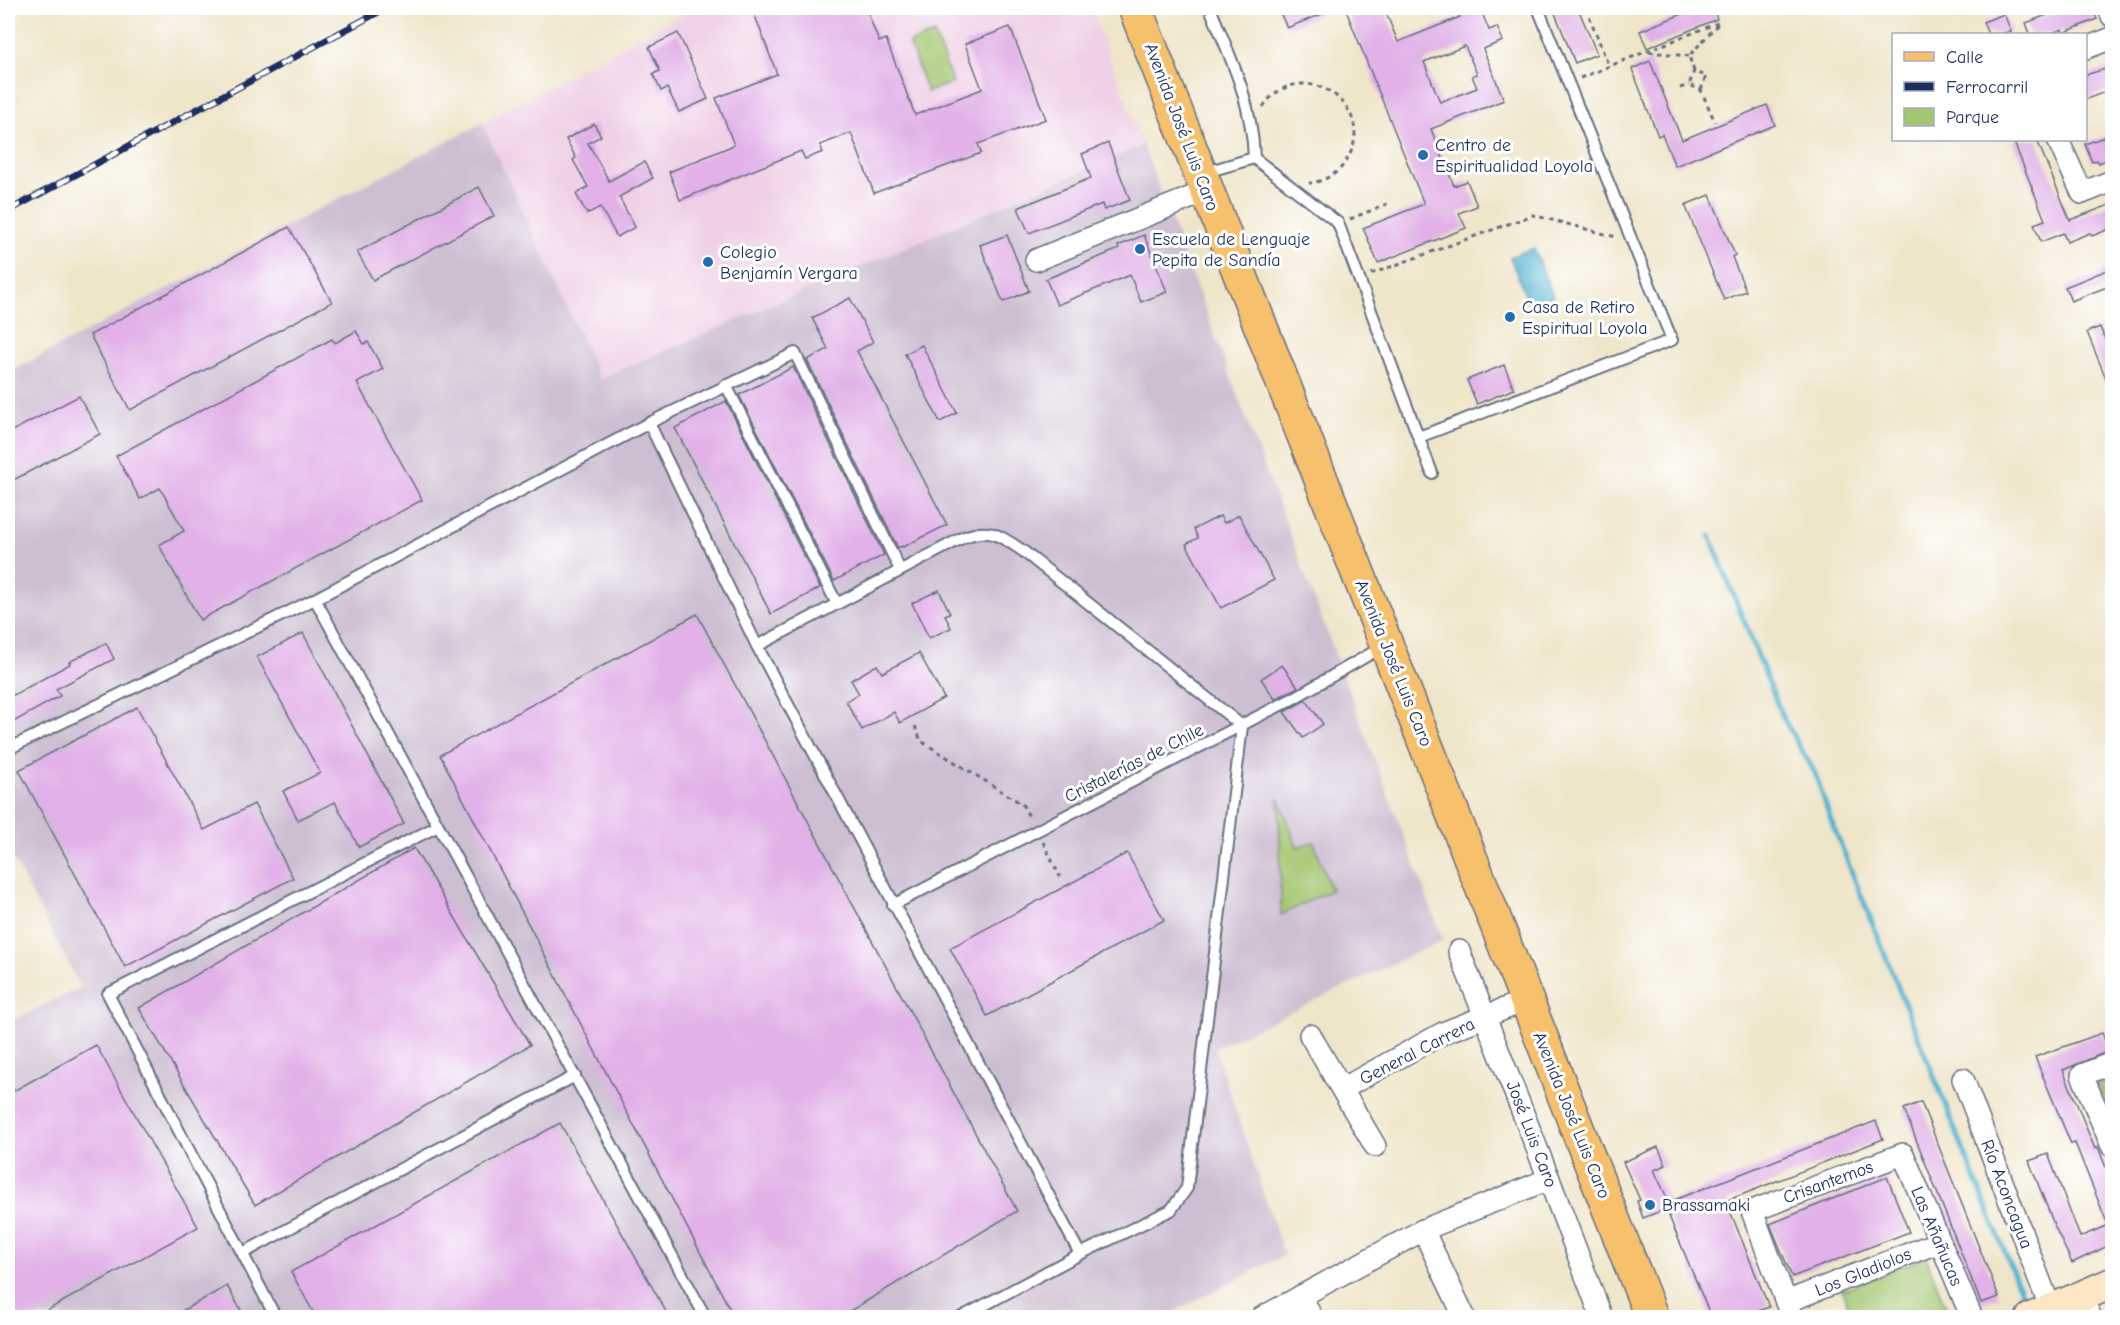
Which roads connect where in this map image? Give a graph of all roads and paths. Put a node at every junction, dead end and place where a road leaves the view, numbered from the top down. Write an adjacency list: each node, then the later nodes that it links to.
1 (1135, 8): 23 (main road, Avenida José Luis Caro)
2 (1210, 8): 18 (lane)
3 (1538, 8): 13 (lane)
4 (1586, 8): 11 (path)
5 (2109, 8): 6 (street)
6 (2112, 16)
7 (2112, 38): 8 (street)
8 (2087, 47)
9 (1646, 52): 10 (path); 10 (path); 11 (path)
10 (1689, 56): 12 (path)
11 (1609, 66): 13 (path)
12 (1694, 71): 14 (path); 16 (path)
13 (1568, 83): 26 (lane)
14 (1689, 85): 15 (path); 16 (path)
15 (1680, 88)
16 (1701, 90): 17 (path)
17 (1715, 122)
18 (1253, 131): 20 (lane); 21 (path)
19 (2058, 141): 22 (street)
20 (1254, 158): 21 (lane); 23 (lane)
21 (1279, 177): 25 (lane)
22 (2112, 181)
23 (1204, 182): 27 (street); 36 (main road, Avenida José Luis Caro)
24 (1387, 204): 25 (path)
25 (1338, 223): 28 (lane)
26 (1632, 241): 28 (path); 31 (lane)
27 (1036, 260)
28 (1359, 279): 31 (lane)
29 (726, 385): 30 (lane); 33 (lane); 35 (lane)
30 (649, 423): 34 (lane); 37 (lane)
31 (1419, 437): 32 (lane)
32 (1432, 473)
33 (900, 570): 35 (lane); 39 (lane)
34 (315, 599): 40 (lane); 41 (lane)
35 (837, 604): 37 (lane)
36 (1386, 644): 39 (lane, Cristalerías de Chile); 46 (main road, Avenida José Luis Caro)
37 (757, 646): 44 (lane)
38 (915, 726): 42 (path)
39 (1242, 726): 42 (lane, Cristalerías de Chile); 60 (lane)
40 (8, 749)
41 (438, 826): 50 (lane); 59 (lane)
42 (1037, 831): 43 (path); 44 (lane, Cristalerías de Chile)
43 (1060, 877)
44 (893, 905): 60 (lane)
45 (1459, 951): 47 (street, José Luis Caro)
46 (1527, 1000): 47 (street, General Carrera); 73 (main road, Avenida José Luis Caro)
47 (1486, 1017): 52 (street, General Carrera); 56 (street, José Luis Caro)
48 (1310, 1035): 52 (street, General Carrera)
49 (2112, 1063): 54 (street)
50 (575, 1076): 59 (lane); 67 (lane)
51 (1963, 1079): 65 (street, Río Aconcagua)
52 (1342, 1089): 53 (street, General Carrera)
53 (1375, 1146)
54 (2112, 1146)
55 (1903, 1154): 58 (street, Las Añañucas); 64 (street, Crisantemos)
56 (1550, 1179): 57 (street); 72 (street, José Luis Caro)
57 (1423, 1230): 62 (street); 71 (street)
58 (1939, 1242): 64 (street, Los Gladiolos); 74 (street, Las Añañucas)
59 (243, 1253): 66 (lane)
60 (1080, 1254): 68 (lane)
61 (2112, 1283): 63 (street)
62 (1301, 1296): 69 (street); 70 (street)
63 (2087, 1307): 65 (street)
64 (1789, 1310)
65 (2041, 1313)
66 (276, 1317)
67 (706, 1317)
68 (960, 1317)
69 (1261, 1317)
70 (1312, 1317)
71 (1465, 1317)
72 (1602, 1317)
73 (1652, 1317)
74 (1972, 1317)

